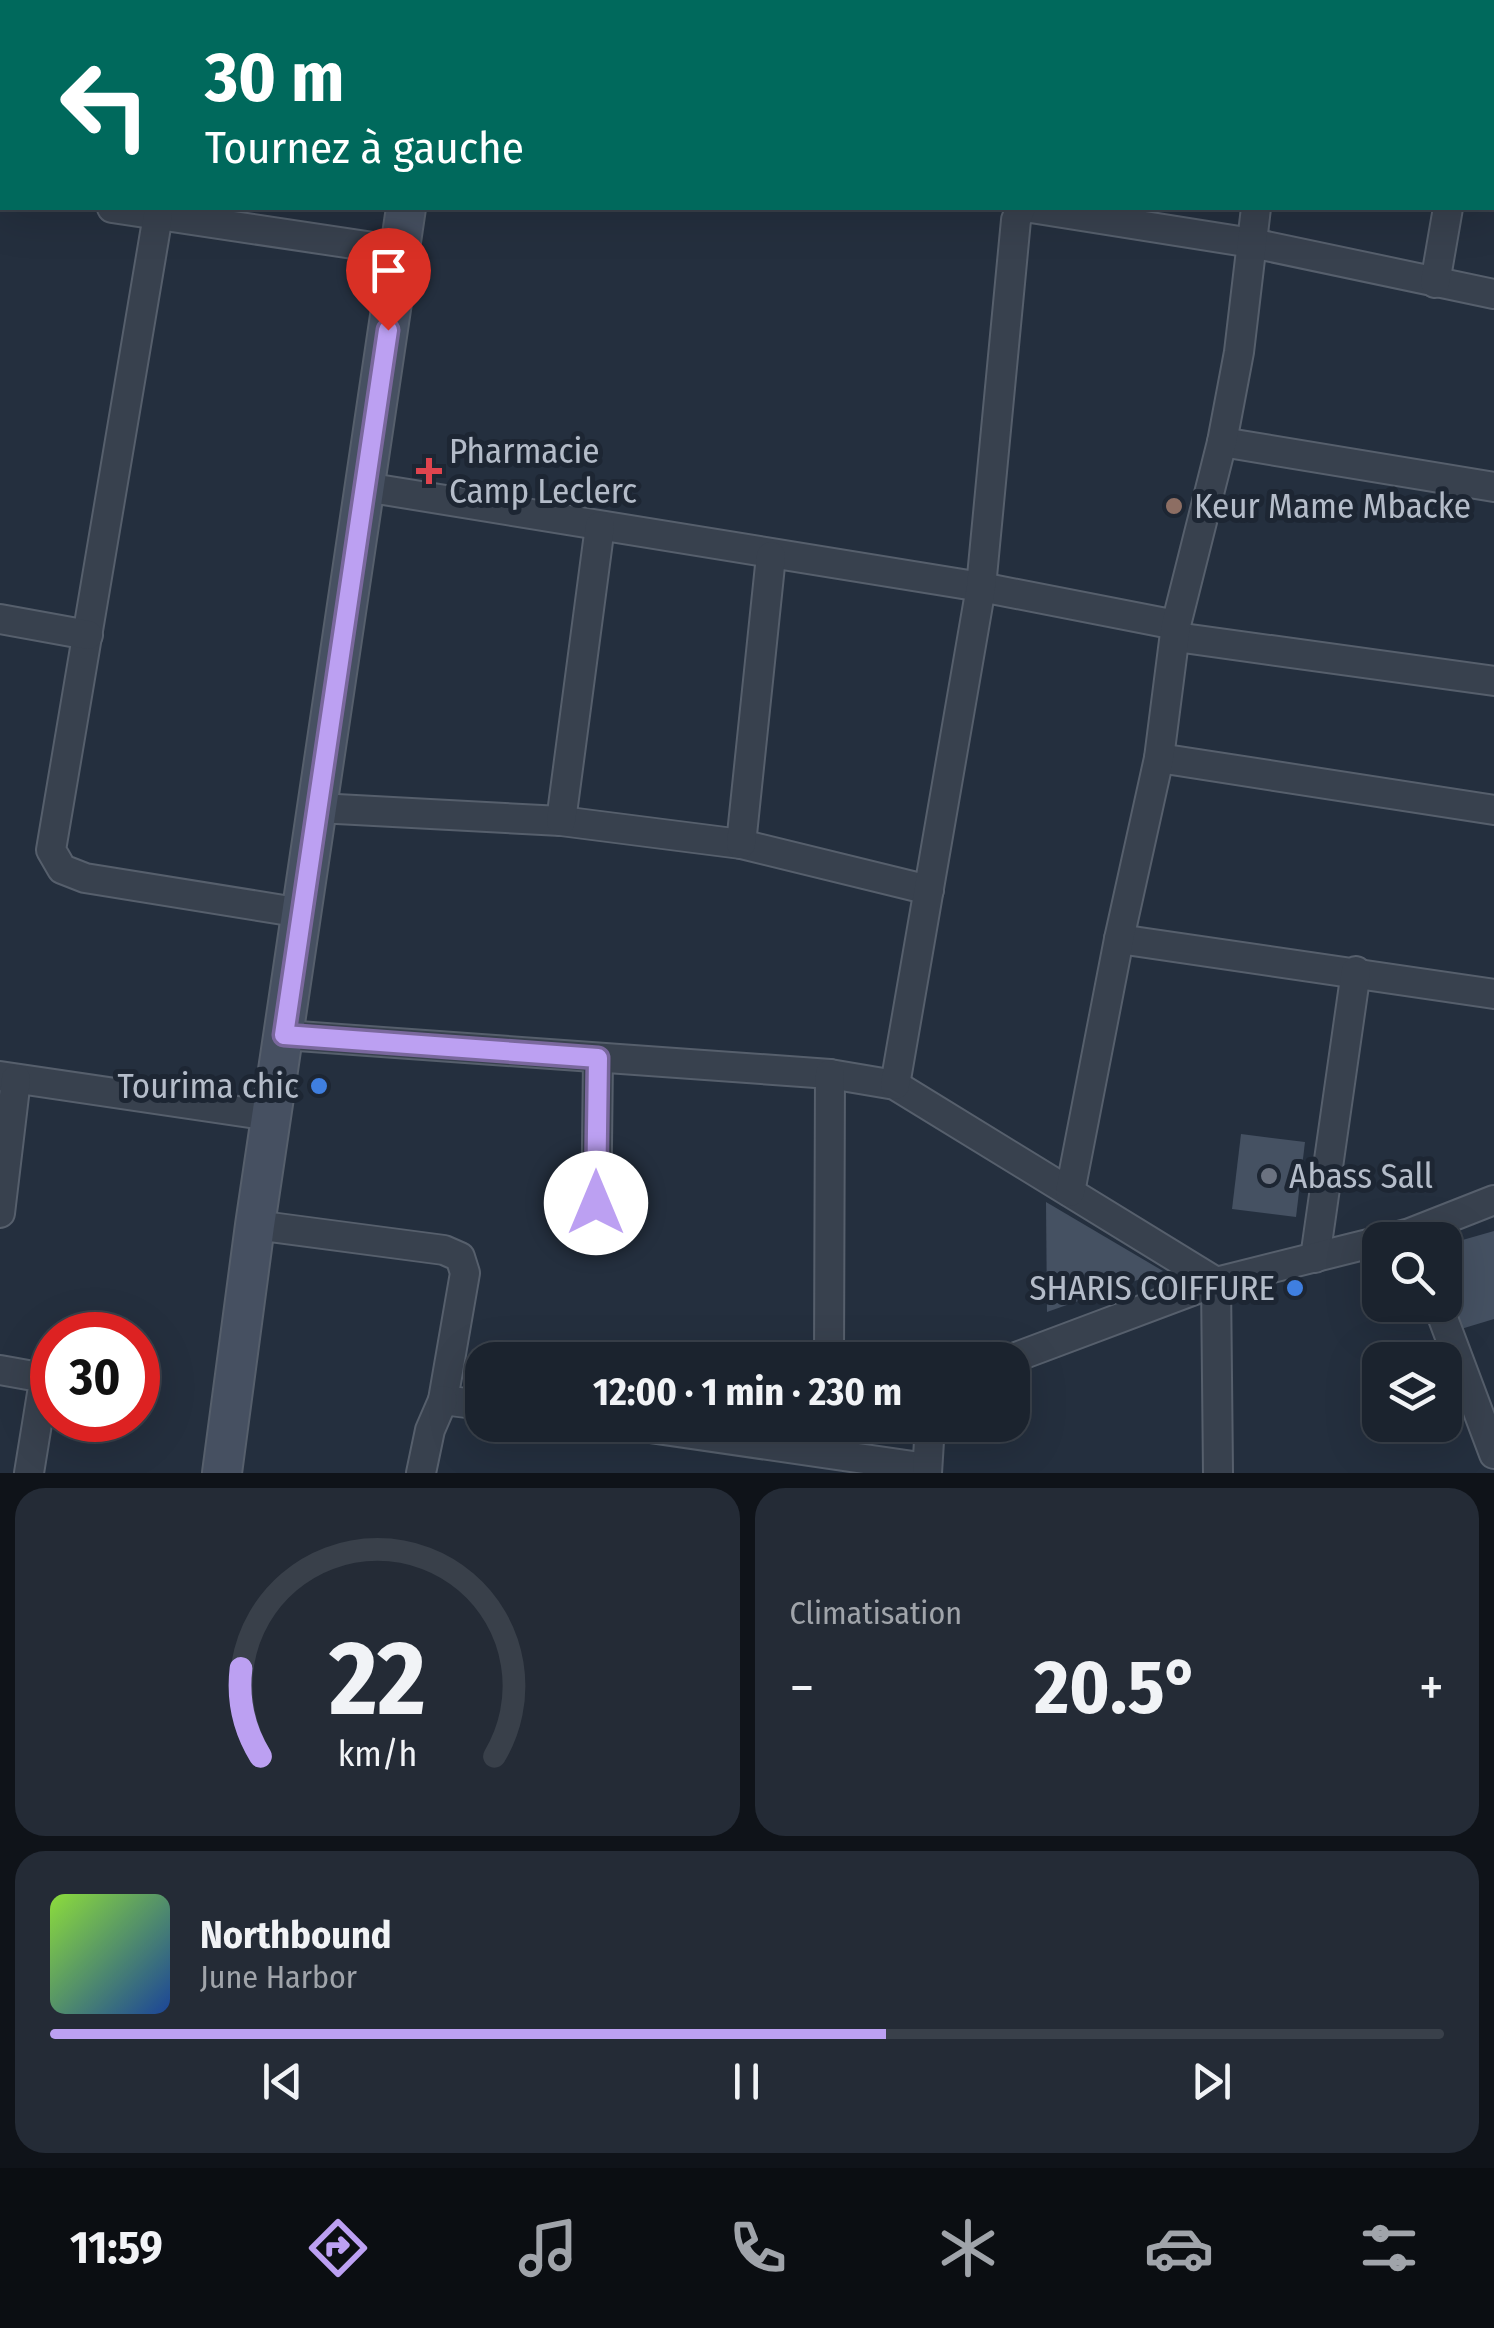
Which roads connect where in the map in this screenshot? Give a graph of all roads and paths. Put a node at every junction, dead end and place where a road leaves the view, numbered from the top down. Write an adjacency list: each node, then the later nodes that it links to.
1 (125, 210): 7 (street)
2 (406, 210): 9 (street)
3 (1020, 210): 17 (street)
4 (1044, 210): 8 (street)
5 (1256, 210): 8 (street)
6 (1448, 210): 10 (street)
7 (158, 215): 9 (street); 20 (street)
8 (1252, 243): 10 (street); 12 (street)
9 (400, 251): 13 (street)
10 (1435, 284): 11 (street)
11 (1494, 294)
12 (1222, 442): 14 (street); 19 (street)
13 (365, 487): 15 (street); 23 (street)
14 (1494, 487)
15 (600, 526): 16 (street); 25 (street)
16 (771, 556): 17 (street); 26 (street)
17 (981, 587): 19 (street); 27 (street)
18 (0, 619): 20 (street)
19 (1176, 631): 21 (street); 22 (street)
20 (88, 635): 28 (street)
21 (1494, 681)
22 (1159, 758): 24 (street); 29 (street)
23 (318, 808): 25 (street); 28 (street)
24 (1494, 810)
25 (562, 822): 26 (street)
26 (740, 844): 27 (street)
27 (928, 890): 36 (street)
28 (302, 913): 32 (street)
29 (1119, 939): 30 (street); 38 (street)
30 (1356, 971): 31 (street); 45 (street)
31 (1494, 994)
32 (284, 1035): 33 (street); 37 (street)
33 (598, 1058): 34 (street); 43 (street)
34 (830, 1074): 36 (street); 48 (street)
35 (8, 1078): 37 (street); 40 (street)
36 (895, 1085): 38 (street)
37 (271, 1116): 42 (street)
38 (1070, 1192): 46 (street)
39 (1494, 1200): 41 (street)
40 (0, 1212)
41 (1438, 1222)
42 (255, 1225): 51 (street); 59 (street)
43 (596, 1231)
44 (1362, 1247): 45 (street)
45 (1315, 1258): 46 (street)
46 (1216, 1282): 49 (street); 61 (street)
47 (1444, 1322): 55 (street)
48 (829, 1342)
49 (1030, 1352)
50 (0, 1370): 58 (street)
51 (443, 1400): 52 (street); 60 (street)
52 (465, 1403)
53 (709, 1442): 56 (street)
54 (929, 1442): 57 (street)
55 (1494, 1454)
56 (794, 1460): 57 (street)
57 (927, 1470)
58 (29, 1473)
59 (222, 1473)
60 (421, 1473)
61 (1218, 1473)

